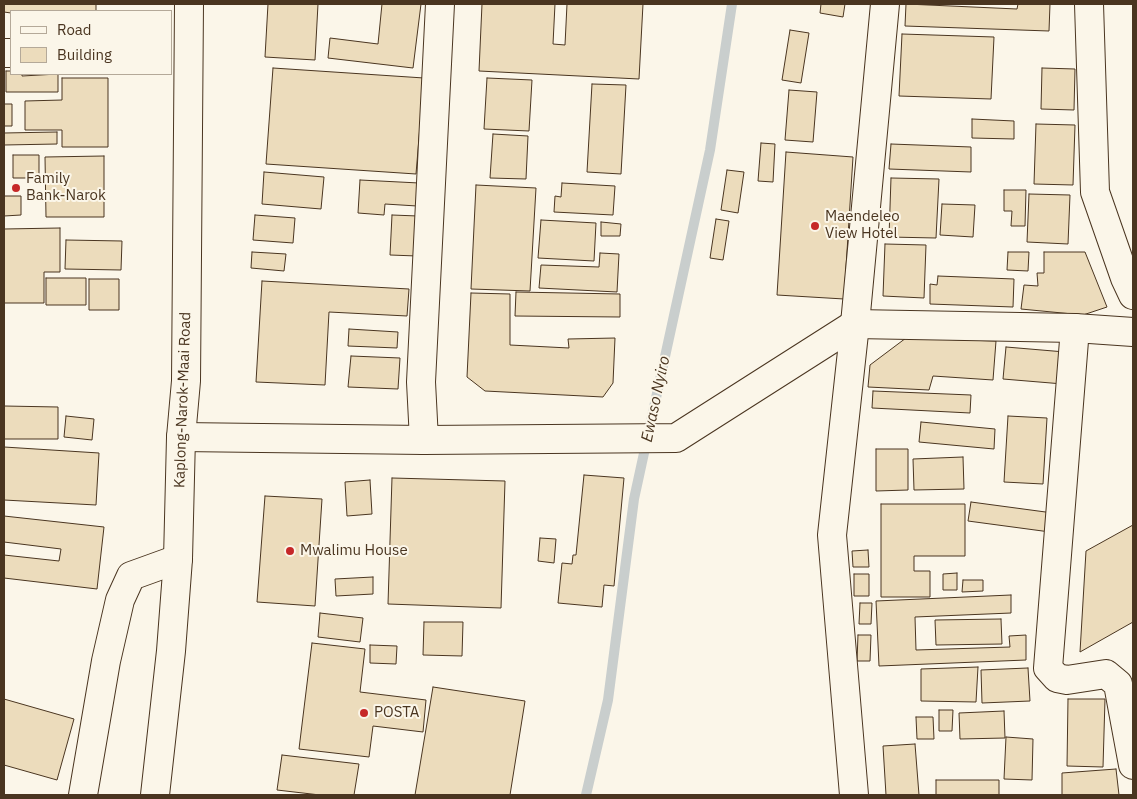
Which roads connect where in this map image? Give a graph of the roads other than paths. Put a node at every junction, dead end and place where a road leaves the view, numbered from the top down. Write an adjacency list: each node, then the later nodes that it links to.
1 (189, 4): 5 (main road, Kaplong-Narok-Maai Road)
2 (440, 4): 11 (main road)
3 (885, 4): 7 (main road)
4 (1089, 4): 6 (main road)
5 (180, 55): 10 (main road, Kaplong-Narok-Maai Road)
6 (1133, 295)
7 (855, 324): 8 (main road); 11 (main road); 16 (main road)
8 (1075, 328): 9 (main road); 13 (main road)
9 (1133, 332)
10 (181, 437): 11 (main road); 12 (main road, Kaplong-Narok-Maai Road)
11 (424, 440)
12 (178, 559): 14 (main road); 15 (main road, Kaplong-Narok-Maai Road)
13 (1133, 765)
14 (83, 795)
15 (155, 795)
16 (854, 795)

